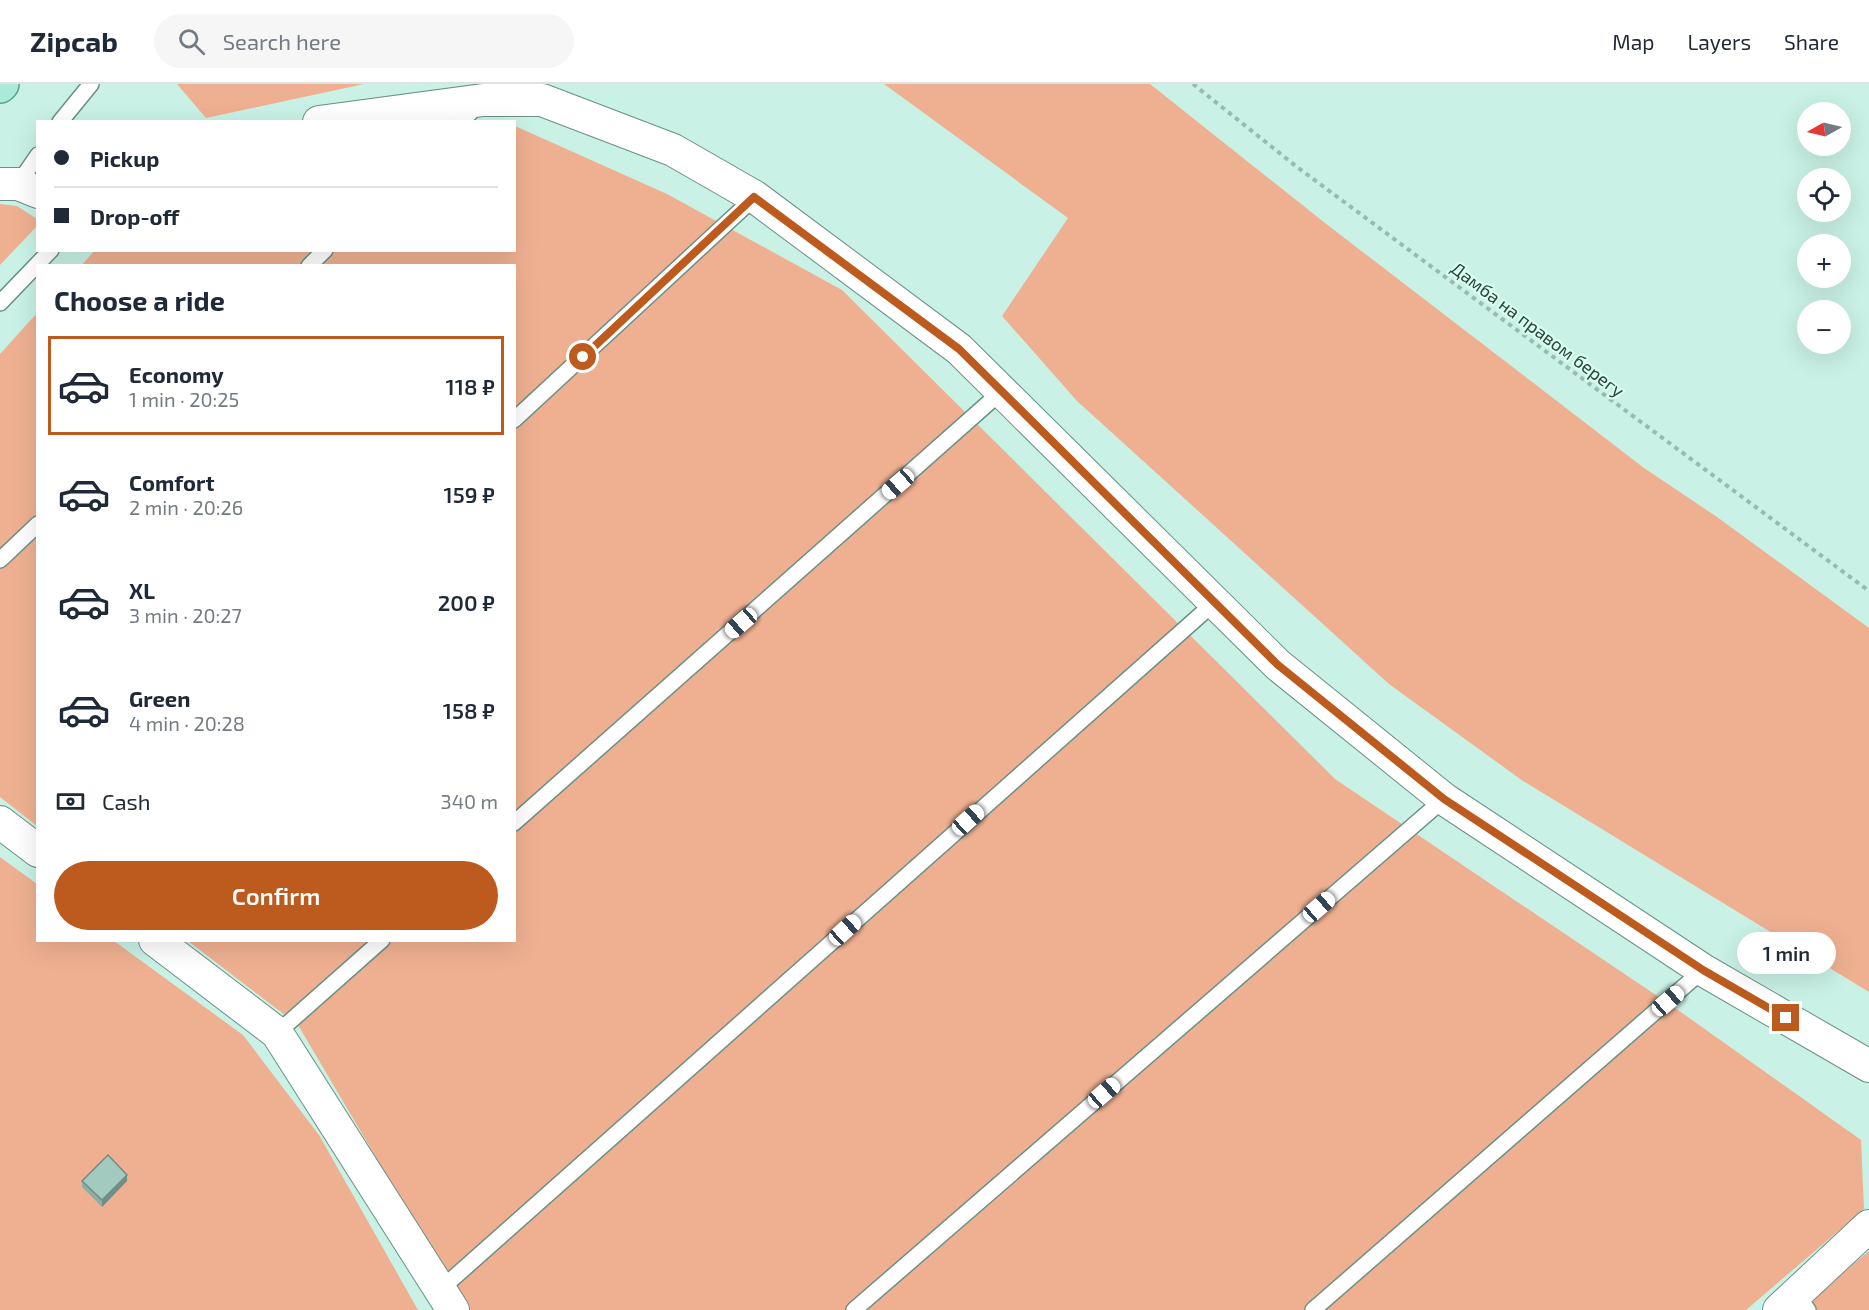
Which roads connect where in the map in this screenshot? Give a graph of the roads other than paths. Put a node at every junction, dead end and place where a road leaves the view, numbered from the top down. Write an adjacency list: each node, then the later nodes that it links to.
1 (91, 84): 3 (lane)
2 (483, 100): 4 (street); 5 (lane); 8 (street)
3 (62, 120)
4 (334, 120)
5 (462, 120)
6 (36, 158): 7 (lane)
7 (19, 187)
8 (754, 197): 15 (street); 16 (lane)
9 (49, 252): 11 (lane)
10 (323, 252): 12 (lane)
11 (38, 264)
12 (311, 264)
13 (36, 266): 14 (lane)
14 (0, 303)
15 (1002, 392): 19 (street); 21 (lane)
16 (516, 418)
17 (36, 526): 18 (lane)
18 (0, 560)
19 (1215, 602): 20 (street); 30 (lane)
20 (1444, 799): 26 (street); 32 (lane)
21 (516, 821)
22 (0, 822): 23 (street)
23 (36, 849)
24 (158, 942): 27 (street)
25 (380, 942): 27 (lane)
26 (1703, 970): 28 (street); 33 (lane)
27 (277, 1033): 30 (street)
28 (1869, 1066)
29 (1869, 1226): 31 (street)
30 (447, 1299)
31 (1795, 1305)
32 (854, 1310)
33 (1312, 1310)

